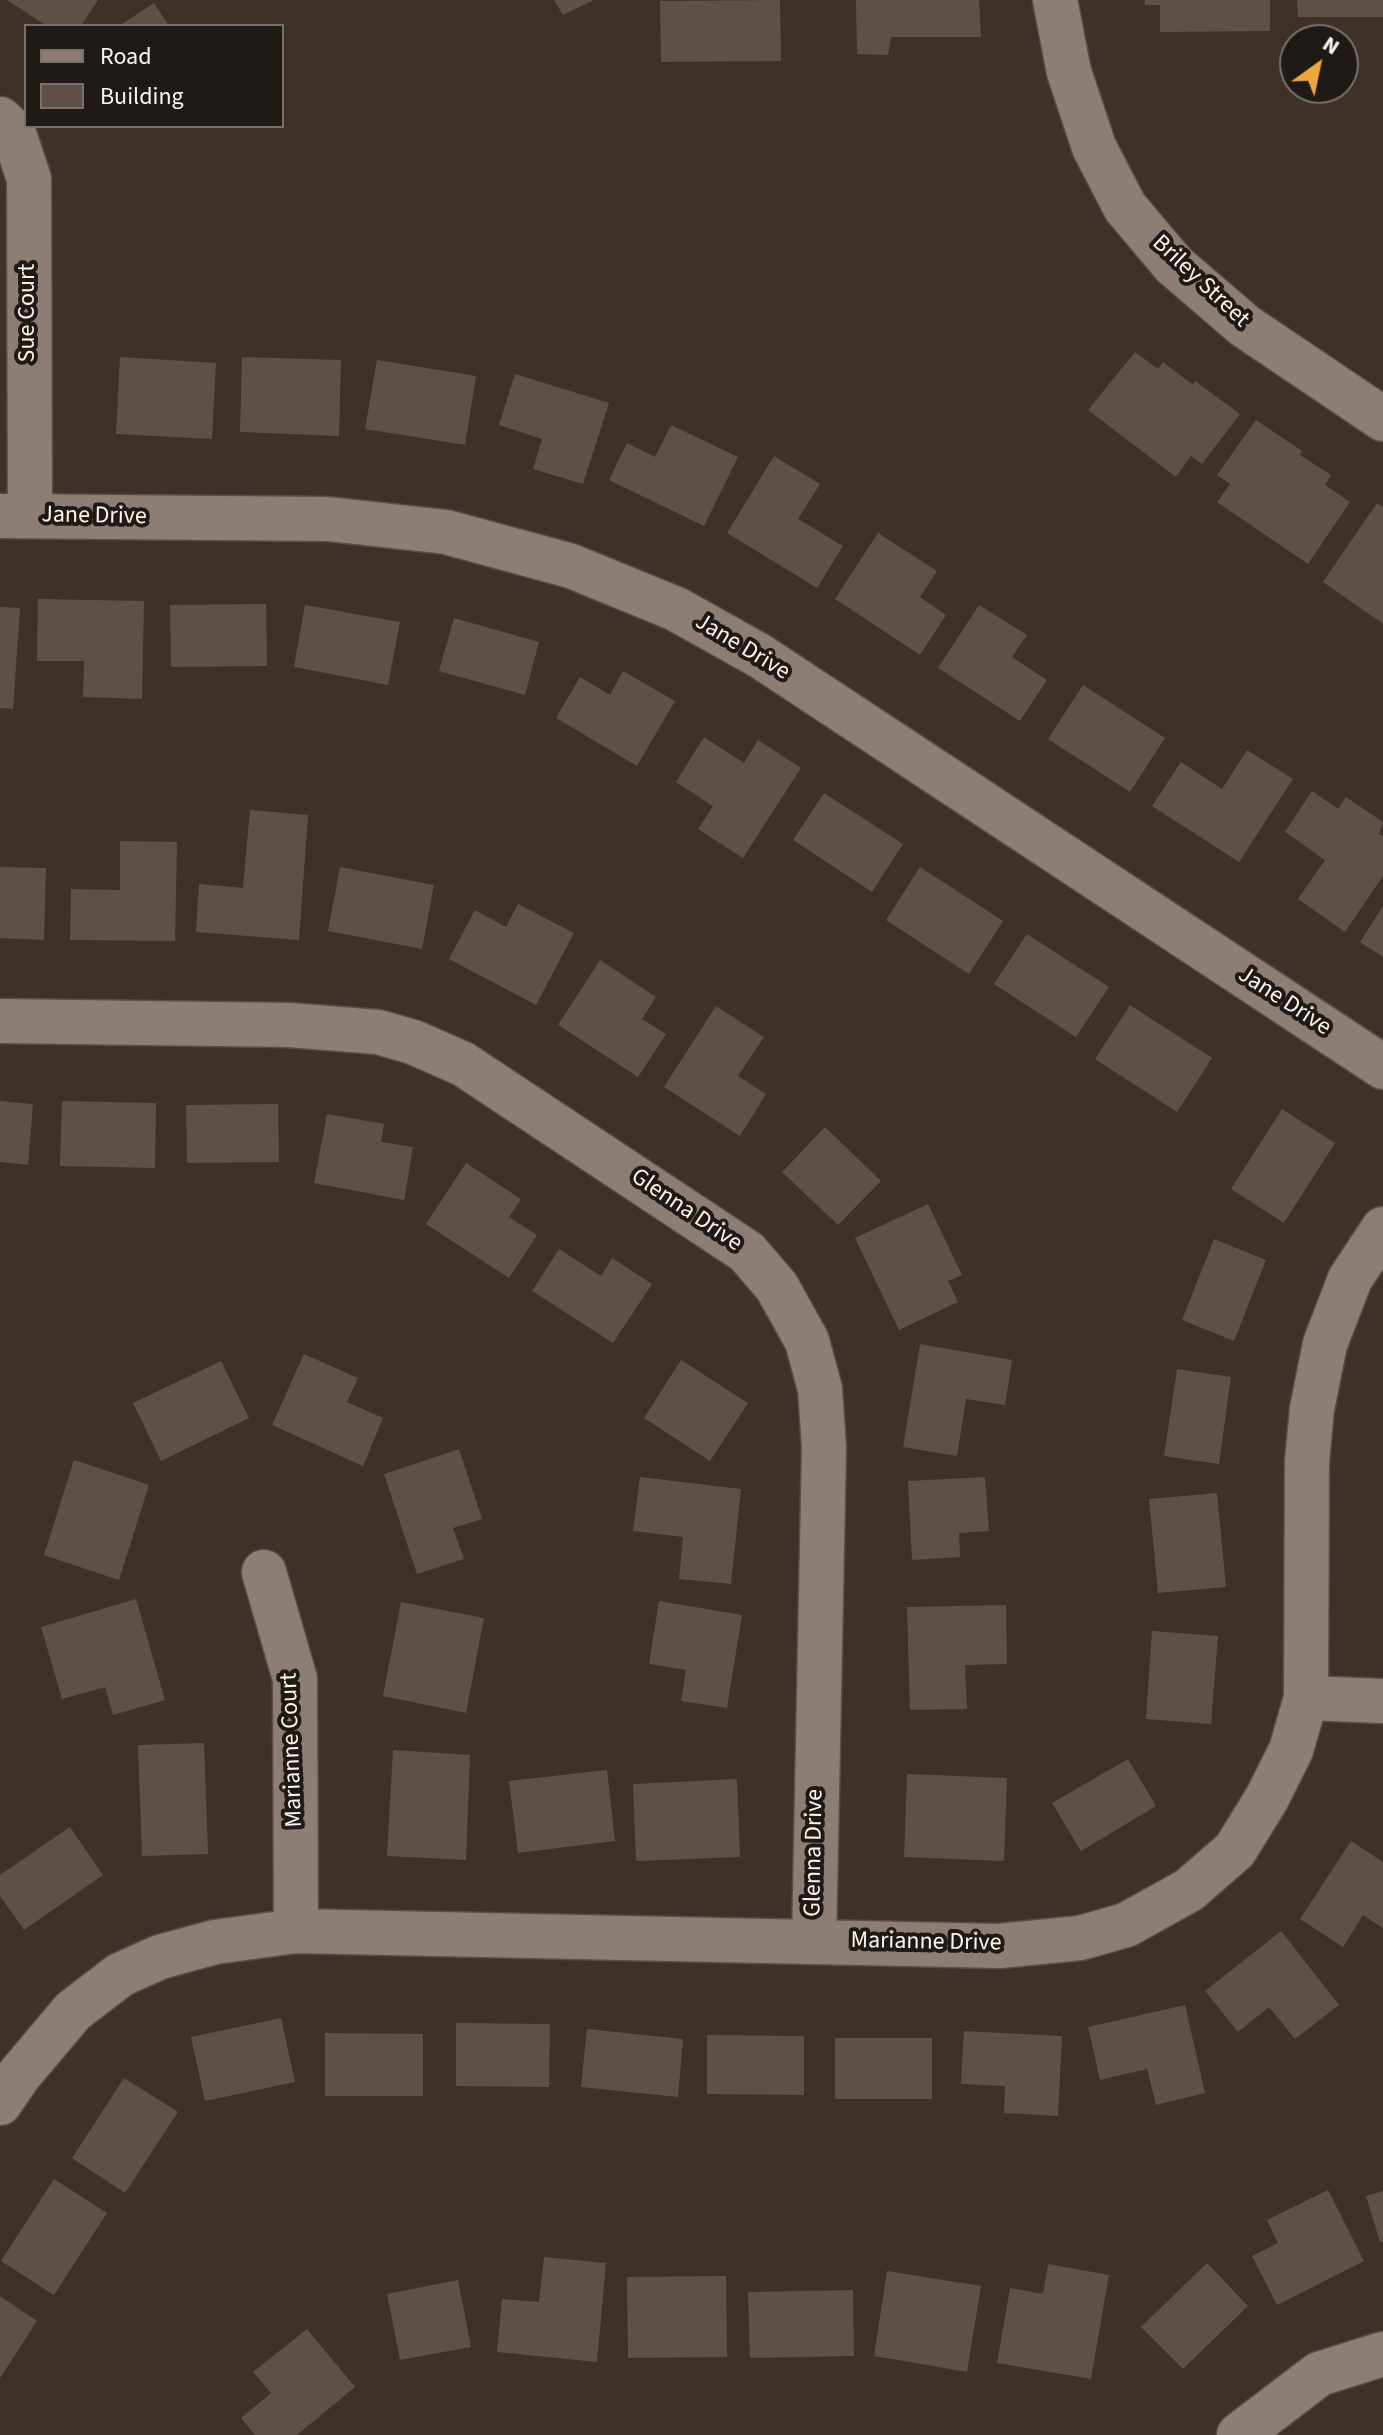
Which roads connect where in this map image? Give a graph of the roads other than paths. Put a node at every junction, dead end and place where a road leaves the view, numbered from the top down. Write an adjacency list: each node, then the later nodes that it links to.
1 (1055, 0): 3 (street, Briley Street)
2 (0, 119): 4 (street, Sue Court)
3 (1383, 419)
4 (15, 516): 6 (street, Jane Drive)
5 (0, 1021): 12 (street, Glenna Drive)
6 (1383, 1067)
7 (1383, 1229): 9 (street, Marianne Drive)
8 (264, 1572): 11 (street, Marianne Court)
9 (1306, 1698): 10 (street); 12 (street, Marianne Drive)
10 (1383, 1701)
11 (296, 1931): 12 (street, Marianne Drive); 13 (street, Marianne Drive)
12 (814, 1942)
13 (0, 2103)
14 (1383, 2354): 15 (street)
15 (1239, 2435)

